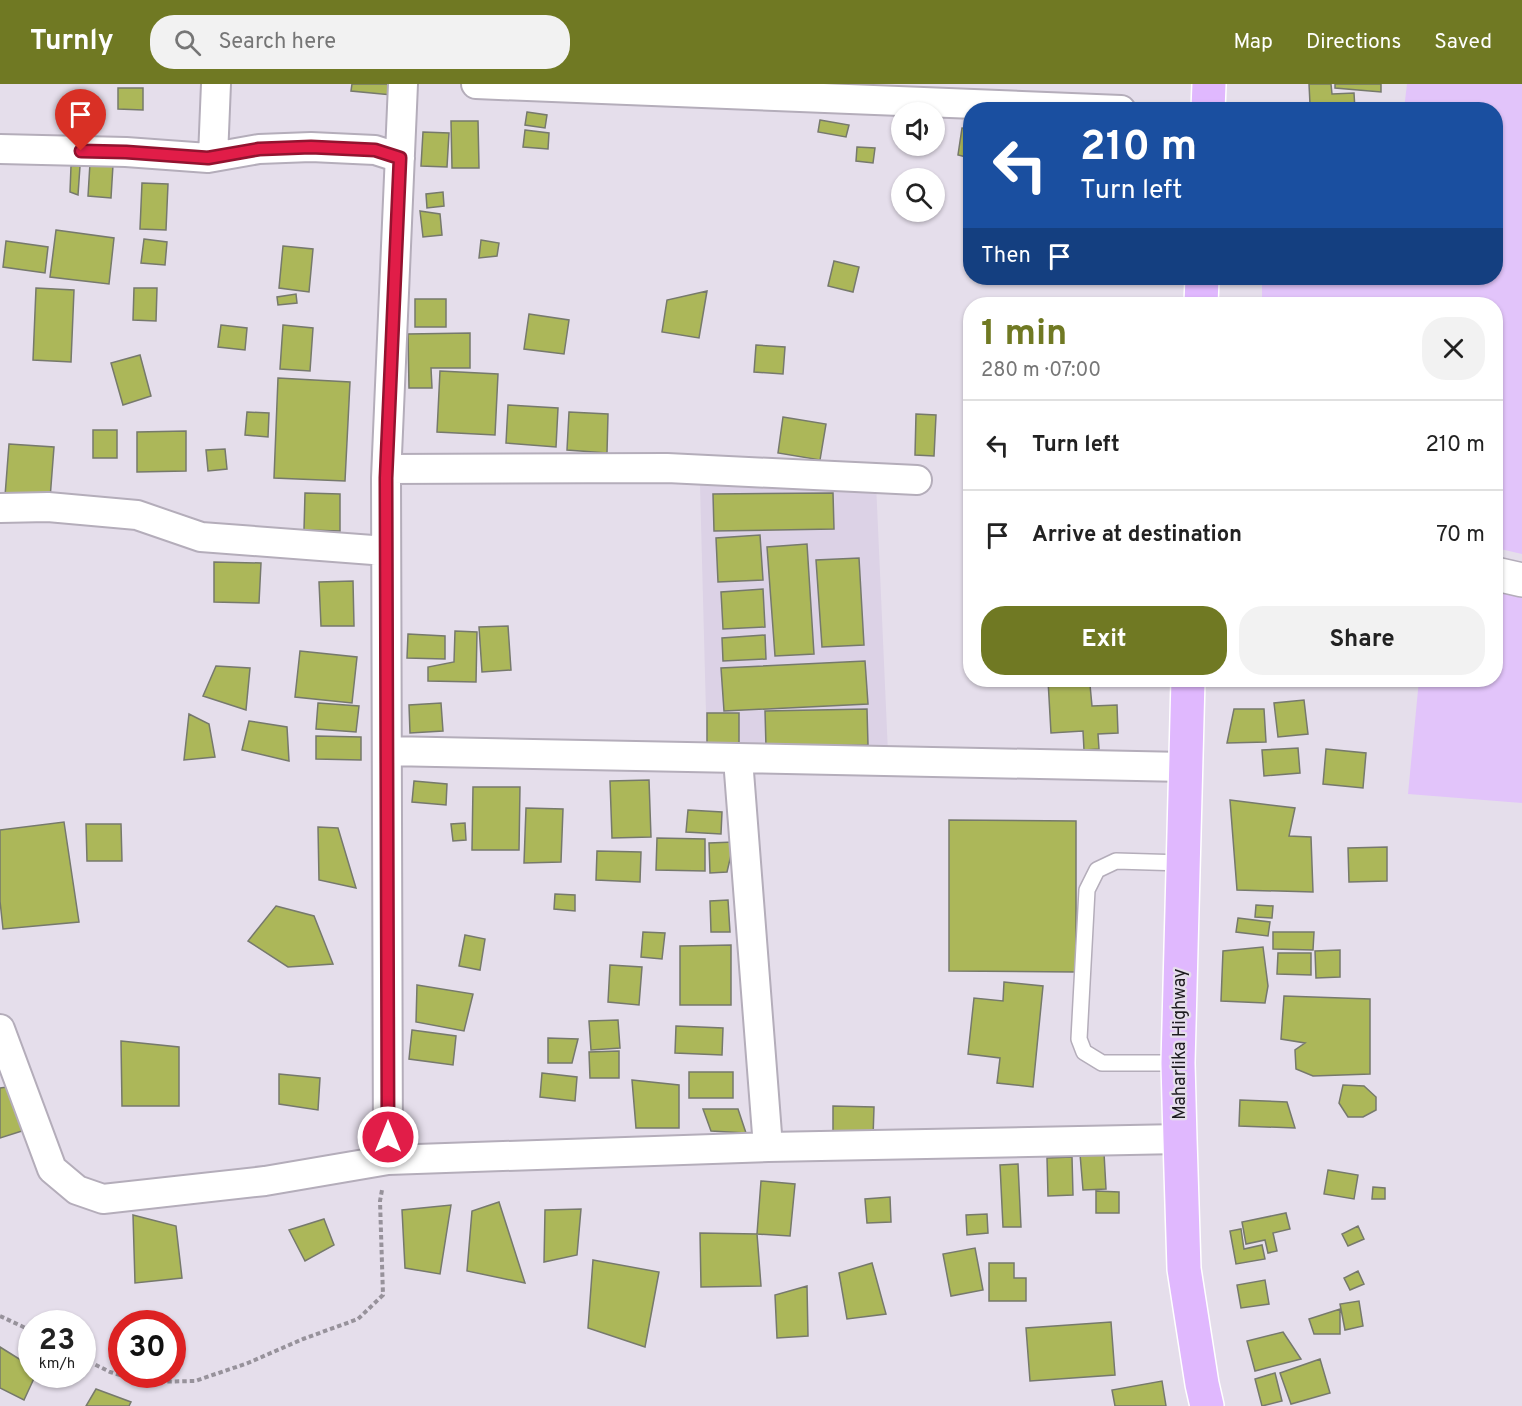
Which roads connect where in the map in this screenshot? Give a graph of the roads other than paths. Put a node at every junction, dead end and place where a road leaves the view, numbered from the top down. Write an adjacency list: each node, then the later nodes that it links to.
1 (216, 84): 8 (street)
2 (403, 84): 9 (street)
3 (476, 84): 6 (street)
4 (1209, 84): 5 (highway)
5 (1208, 102)
6 (963, 104)
7 (0, 149): 8 (street)
8 (213, 157): 9 (street)
9 (400, 158): 10 (street)
10 (387, 469): 11 (street); 13 (street)
11 (918, 480)
12 (0, 508): 13 (street)
13 (386, 551): 17 (street)
14 (1503, 576): 15 (street)
15 (1522, 580)
16 (1188, 687): 19 (highway, Maharlika Highway)
17 (387, 751): 18 (street); 25 (street)
18 (738, 759): 19 (street); 24 (street)
19 (1185, 767): 20 (highway, Maharlika Highway)
20 (1183, 863): 22 (highway, Maharlika Highway); 22 (lane)
21 (0, 1029): 25 (street)
22 (1178, 1063): 23 (highway, Maharlika Highway)
23 (1180, 1138): 24 (street); 26 (highway, Maharlika Highway)
24 (768, 1147): 25 (street)
25 (388, 1160)
26 (1207, 1406)

